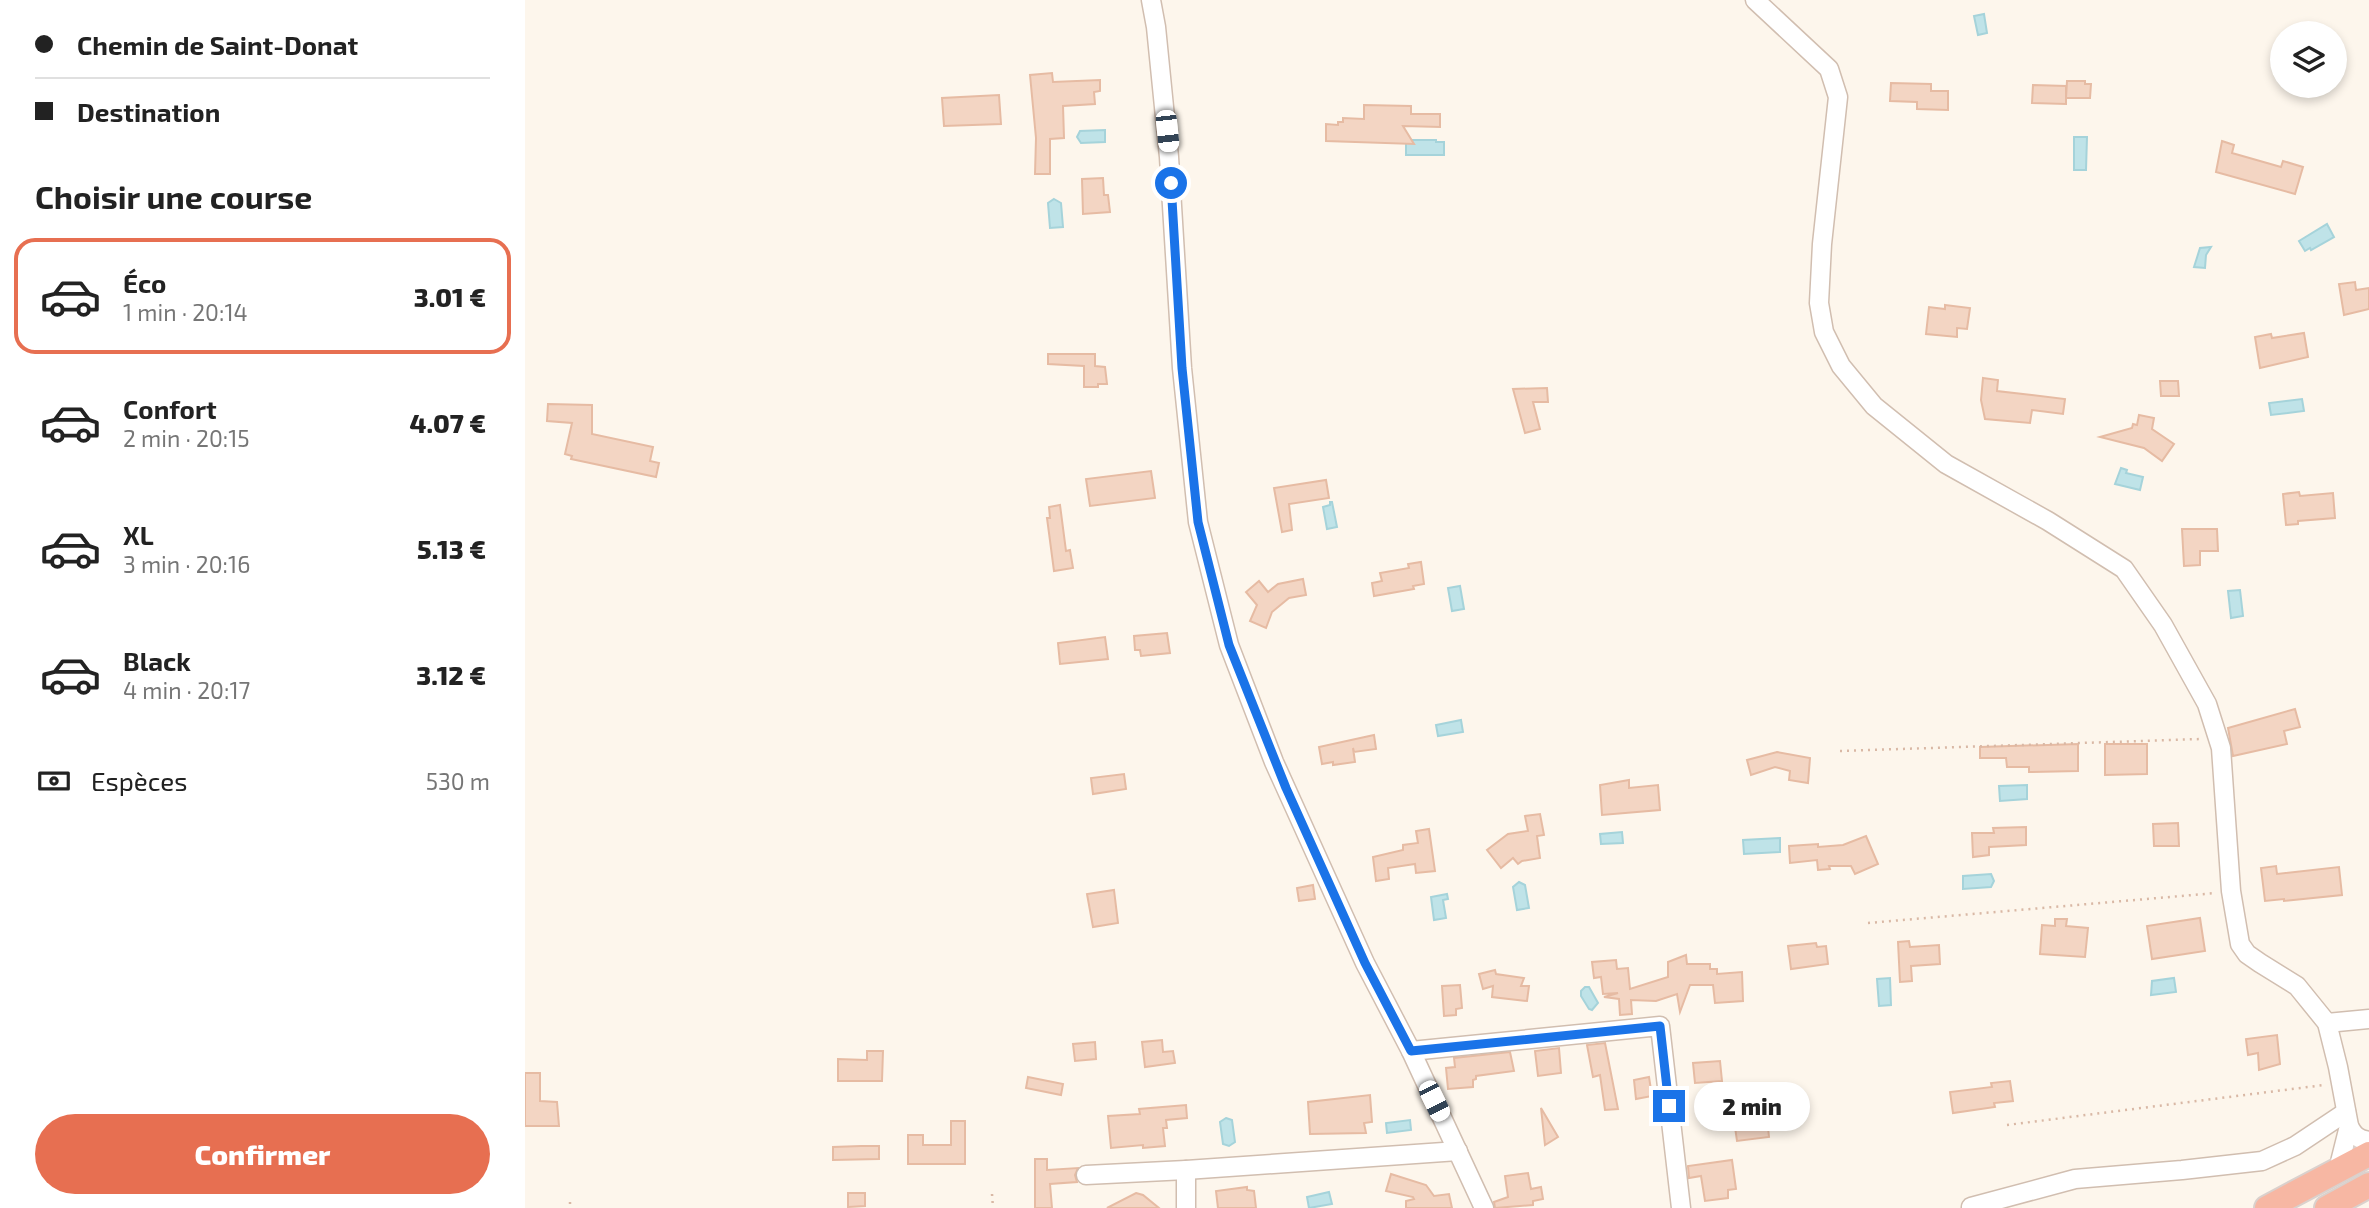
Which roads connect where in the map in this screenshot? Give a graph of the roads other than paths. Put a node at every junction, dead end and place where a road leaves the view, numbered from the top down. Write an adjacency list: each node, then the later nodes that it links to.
1 (1151, 0): 5 (street)
2 (1755, 0): 4 (street)
3 (2369, 1018): 4 (street)
4 (2327, 1024): 6 (street)
5 (1411, 1051): 8 (street); 17 (street)
6 (2348, 1119): 7 (street); 11 (street); 14 (street)
7 (2369, 1140)
8 (1458, 1151): 10 (street); 16 (street)
9 (2369, 1154): 11 (highway)
10 (1186, 1170): 12 (street); 15 (street)
11 (2338, 1170): 18 (highway)
12 (1086, 1175)
13 (2369, 1185): 19 (highway)
14 (1971, 1207)
15 (1186, 1208)
16 (1484, 1208)
17 (1681, 1208)
18 (2267, 1208)
19 (2327, 1208)

